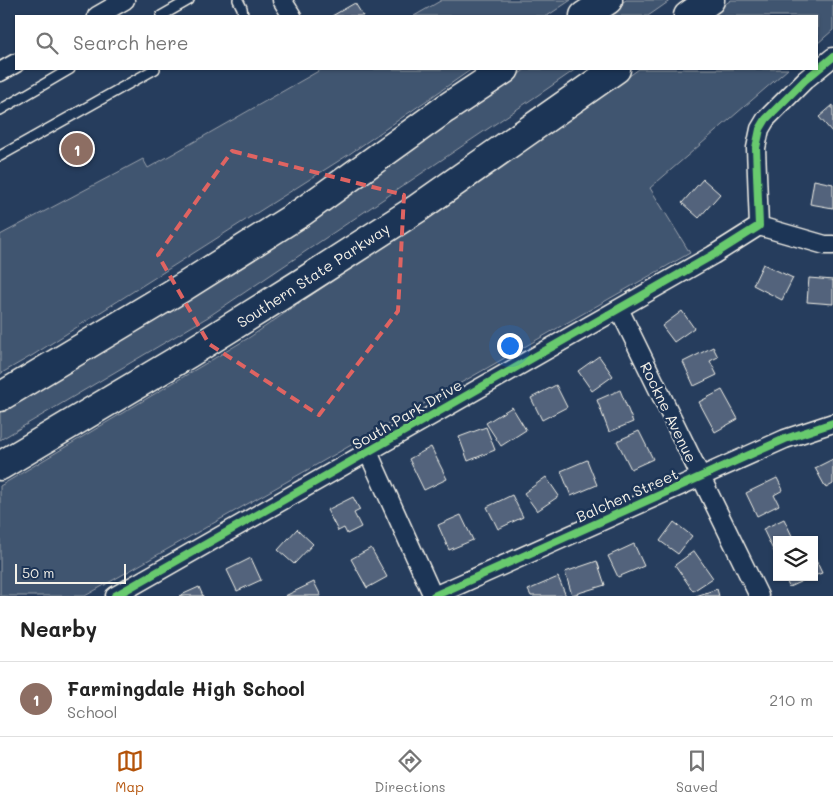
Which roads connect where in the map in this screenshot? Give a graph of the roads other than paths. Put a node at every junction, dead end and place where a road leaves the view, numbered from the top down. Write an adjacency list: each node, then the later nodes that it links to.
1 (125, 0): 7 (street)
2 (189, 0): 8 (lane)
3 (238, 0): 9 (lane)
4 (282, 0): 10 (street)
5 (608, 0): 11 (highway)
6 (710, 0): 12 (highway)
7 (99, 15)
8 (163, 15)
9 (243, 15)
10 (291, 15)
11 (586, 15)
12 (689, 15)
13 (833, 57): 20 (street)
14 (15, 64): 21 (street)
15 (68, 70): 22 (lane)
16 (153, 70): 23 (lane)
17 (504, 70): 27 (highway)
18 (615, 70): 30 (highway, Southern State Parkway)
19 (818, 70): 24 (street)
20 (818, 70)
21 (0, 72)
22 (0, 110)
23 (0, 156)
24 (759, 226): 25 (street); 26 (street, South Park Drive)
25 (833, 245)
26 (618, 309): 29 (street, South Park Drive); 31 (street, Rockne Avenue)
27 (0, 398)
28 (833, 424): 31 (street, Balchen Street)
29 (368, 452): 32 (street, South Park Drive); 33 (street)
30 (0, 466)
31 (701, 477): 33 (street, Balchen Street); 34 (street, Rockne Avenue)
32 (115, 596)
33 (433, 596)
34 (759, 596)

